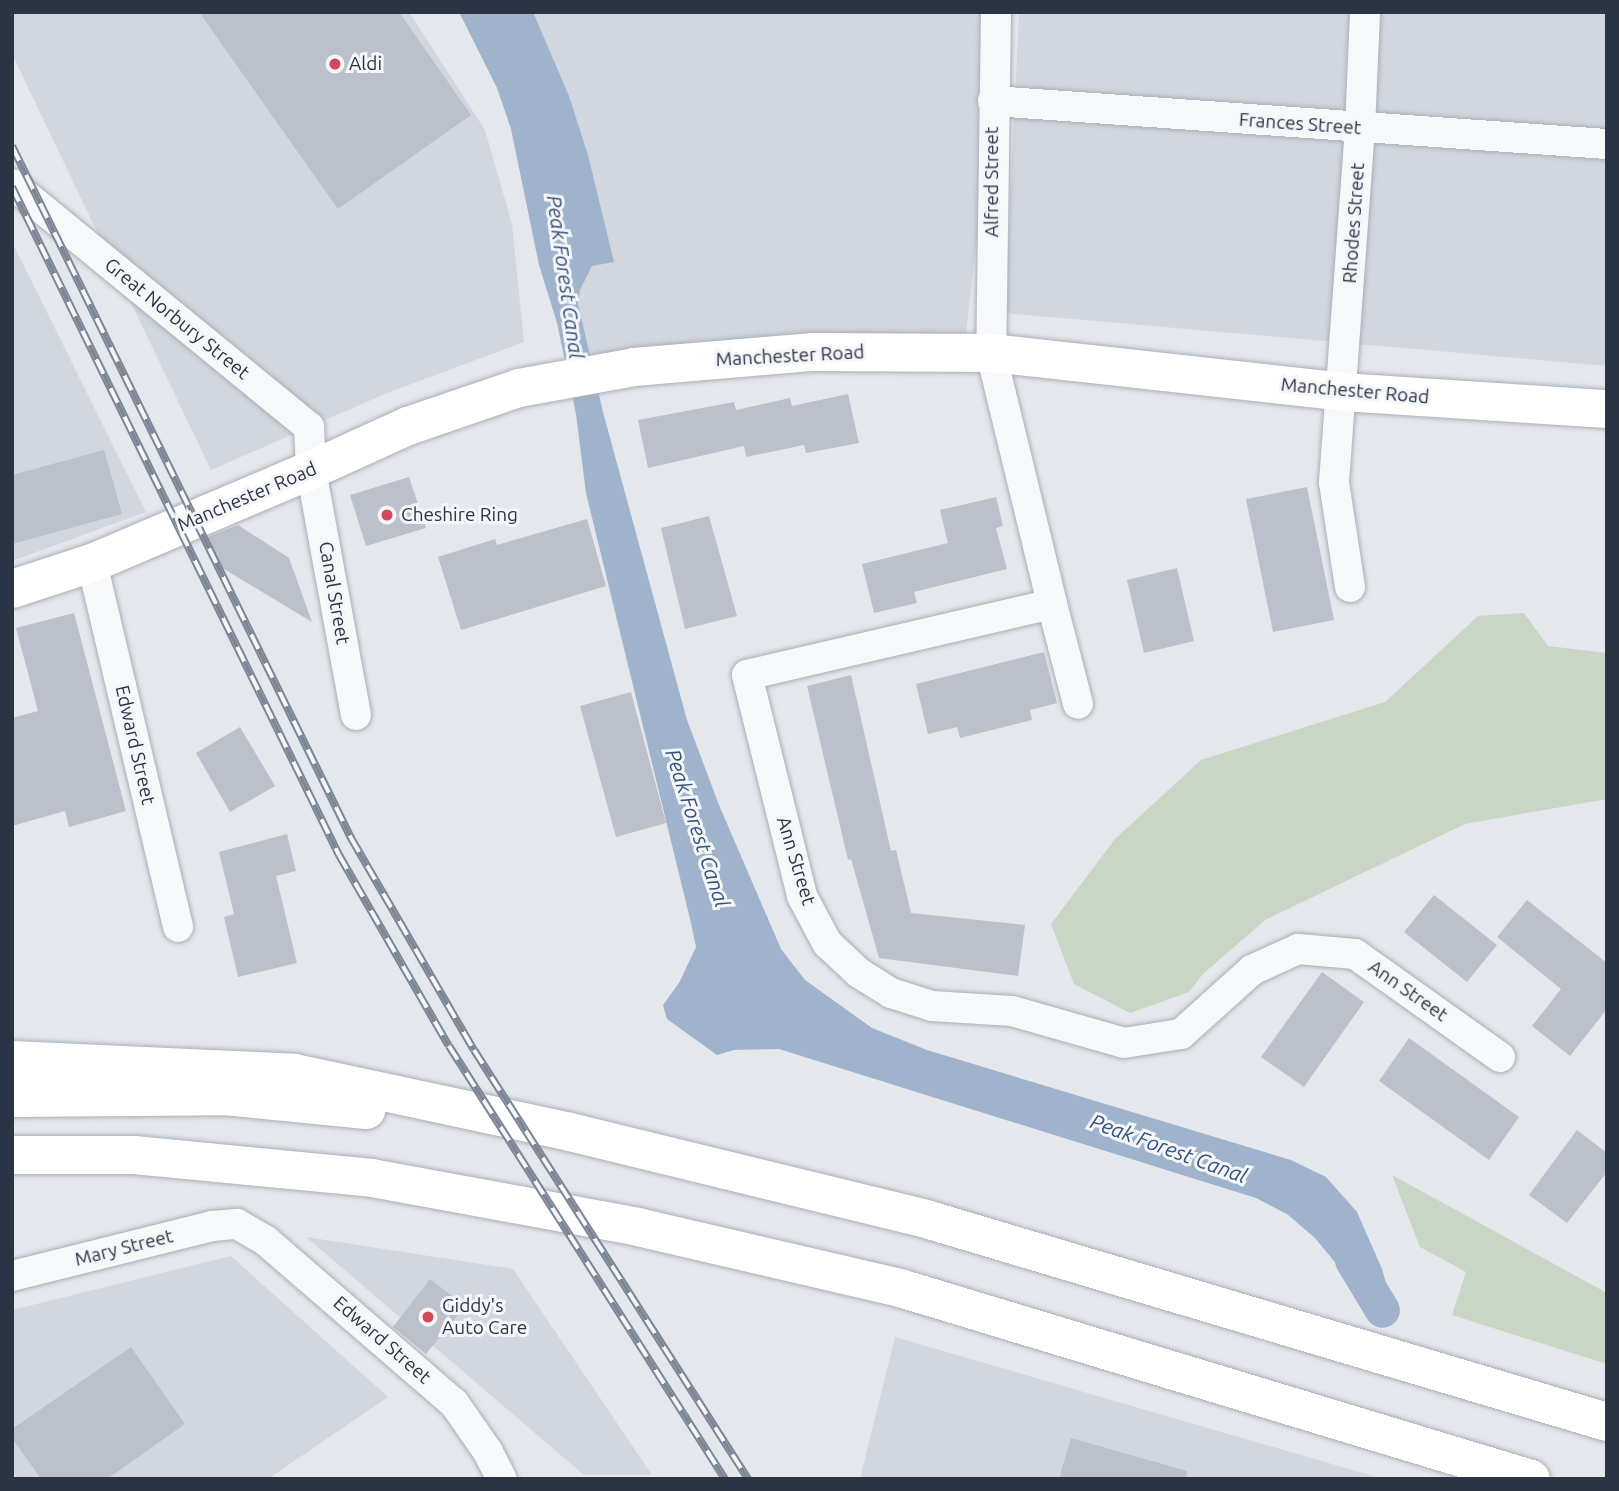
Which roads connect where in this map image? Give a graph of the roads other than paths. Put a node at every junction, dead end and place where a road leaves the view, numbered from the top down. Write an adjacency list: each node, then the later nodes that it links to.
1 (996, 12): 3 (street, Alfred Street)
2 (1365, 12): 4 (street, Rhodes Street)
3 (993, 101): 4 (street, Frances Street); 7 (street, Alfred Street)
4 (1360, 128): 5 (street, Frances Street); 8 (street, Rhodes Street)
5 (1607, 144)
6 (12, 184): 10 (street, Great Norbury Street)
7 (991, 353): 8 (main road, Manchester Road); 10 (main road, Manchester Road); 14 (street)
8 (1342, 392): 9 (main road, Manchester Road); 12 (street, Rhodes Street)
9 (1607, 409)
10 (312, 470): 11 (main road, Manchester Road); 16 (street, Canal Street)
11 (92, 563): 13 (main road, Manchester Road); 17 (street, Edward Street)
12 (1350, 587)
13 (12, 589)
14 (1052, 604): 15 (street); 18 (street, Ann Street)
15 (1078, 704)
16 (356, 715)
17 (178, 927)
18 (1500, 1057)
19 (12, 1060): 21 (main road)
20 (12, 1098): 21 (main road)
21 (570, 1132): 27 (main road)
22 (12, 1154): 23 (main road)
23 (134, 1155): 24 (main road); 29 (main road)
24 (12, 1166)
25 (237, 1224): 26 (street, Mary Street); 28 (street, Edward Street)
26 (12, 1276)
27 (1607, 1422)
28 (502, 1479)
29 (1531, 1479)

